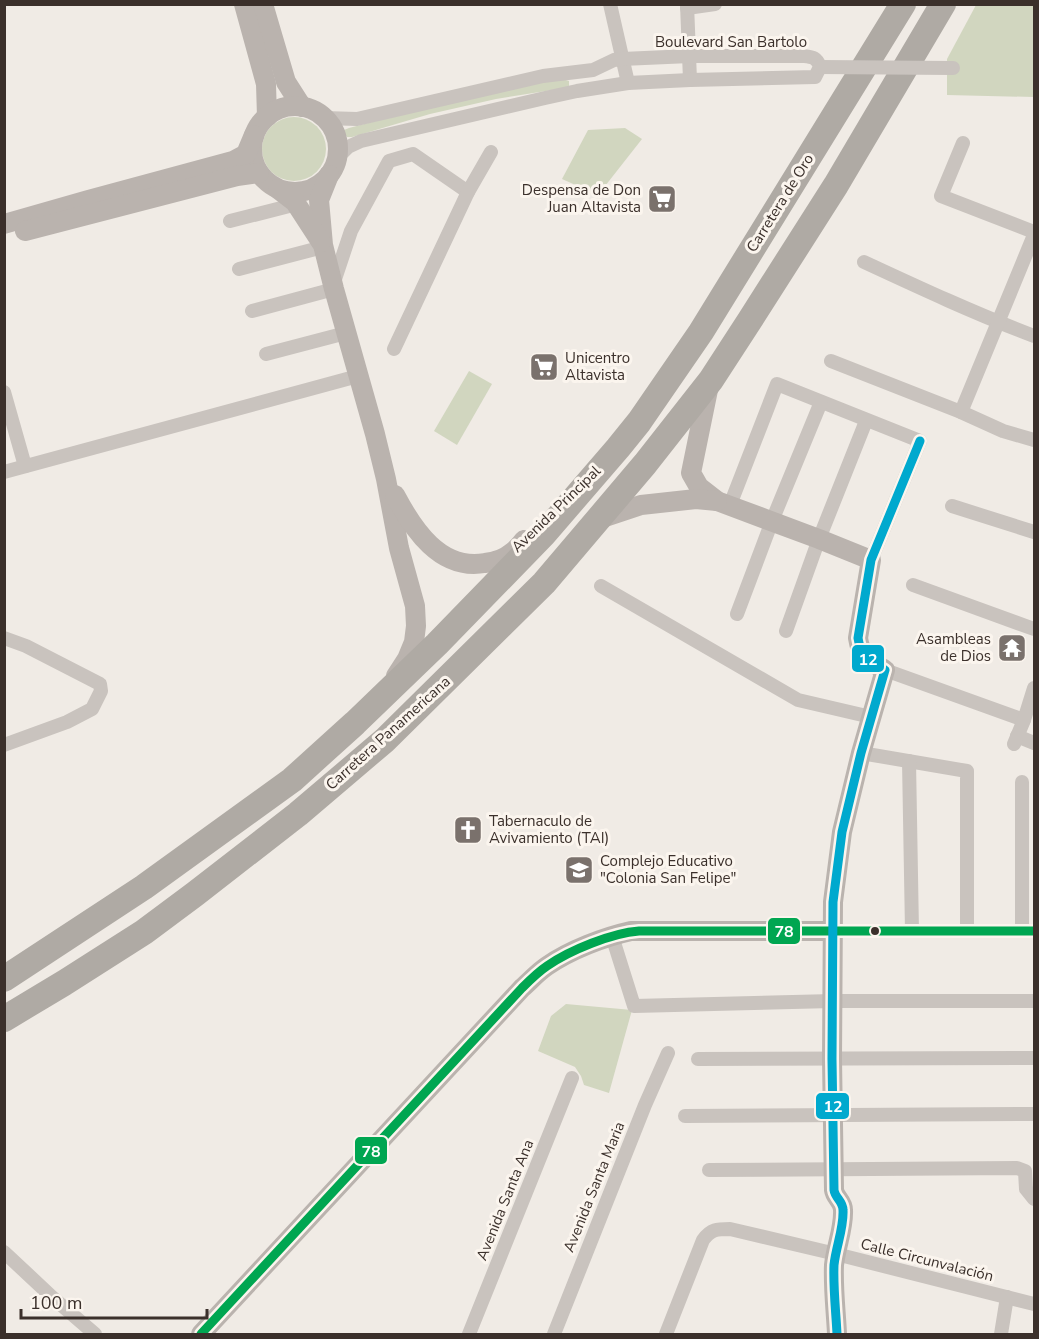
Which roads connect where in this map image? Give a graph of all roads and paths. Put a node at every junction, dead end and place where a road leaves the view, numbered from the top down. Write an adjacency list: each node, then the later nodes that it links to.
1 (244, 4): 21 (street)
2 (263, 4): 18 (street)
3 (610, 4): 11 (street)
4 (715, 4): 8 (street)
5 (888, 4): 9 (highway)
6 (903, 4): 9 (highway, Carretera de Oro)
7 (943, 4): 20 (highway)
8 (687, 6): 10 (street)
9 (885, 35): 19 (highway, Carretera de Oro)
10 (690, 56): 11 (street, Boulevard San Bartolo); 12 (street, Boulevard San Bartolo); 15 (street)
11 (622, 59): 14 (street, Boulevard San Bartolo); 16 (street)
12 (820, 67): 13 (street, bridge); 15 (street, Boulevard San Bartolo)
13 (953, 68)
14 (576, 72): 17 (street); 22 (street, Boulevard San Bartolo)
15 (690, 80): 16 (street, Boulevard San Bartolo)
16 (628, 83): 17 (street, Boulevard San Bartolo)
17 (577, 91): 27 (street, Boulevard San Bartolo)
18 (302, 107): 21 (street); 22 (street)
19 (838, 109): 20 (highway); 26 (highway, Carretera de Oro)
20 (879, 113): 29 (highway)
21 (267, 117): 23 (street)
22 (324, 118): 27 (street)
23 (254, 135): 28 (street); 34 (street)
24 (963, 143): 36 (street)
25 (491, 152): 31 (street)
26 (804, 164): 29 (highway); 52 (highway, Carretera de Oro)
27 (333, 167): 30 (street); 38 (street, Avenida Principal)
28 (259, 173): 30 (street); 37 (street)
29 (836, 184): 50 (highway)
30 (274, 187): 32 (street, Avenida Principal)
31 (468, 192): 35 (street); 46 (street)
32 (297, 204): 33 (street); 38 (street, Avenida Principal)
33 (230, 221)
34 (4, 224)
35 (351, 231): 38 (street); 41 (street)
36 (1035, 234): 43 (street)
37 (4, 237)
38 (324, 250): 40 (street); 41 (street, Avenida Principal)
39 (864, 262): 43 (street)
40 (239, 269)
41 (333, 287): 42 (street); 44 (street, Avenida Principal)
42 (252, 311)
43 (998, 322): 45 (street); 54 (street)
44 (346, 333): 47 (street); 49 (street, Avenida Principal)
45 (1035, 336)
46 (394, 349)
47 (266, 354)
48 (831, 361): 54 (street)
49 (358, 376): 58 (street); 60 (street, Avenida Principal)
50 (711, 380): 61 (street); 63 (highway, Carretera Panamericana)
51 (4, 392): 58 (street)
52 (653, 400): 57 (highway, Carretera Panamericana)
53 (821, 402): 55 (street); 61 (street); 64 (street)
54 (961, 412): 56 (street)
55 (866, 421): 66 (street); 67 (street)
56 (1035, 440)
57 (618, 448): 60 (street, Avenida Principal); 78 (highway, Carretera Panamericana)
58 (25, 466): 59 (street)
59 (4, 472)
60 (386, 478): 78 (street, Avenida Principal)
61 (724, 503): 63 (street); 64 (street)
62 (952, 506): 65 (street)
63 (599, 519): 85 (highway, Carretera Panamericana)
64 (772, 521): 66 (street); 70 (street)
65 (1035, 532)
66 (819, 538): 67 (street); 72 (street)
67 (871, 560): 74 (street)
68 (913, 585): 71 (street)
69 (601, 586): 76 (street)
70 (737, 614)
71 (1035, 629)
72 (786, 631)
73 (4, 638): 80 (street)
74 (885, 670): 76 (street); 77 (street)
75 (1035, 688): 77 (street)
76 (871, 717): 81 (street)
77 (1024, 720): 79 (street)
78 (355, 723): 84 (highway, Carretera Panamericana)
79 (1035, 743)
80 (4, 745)
81 (861, 753): 82 (street); 87 (street)
82 (909, 761): 88 (street); 89 (street)
83 (1022, 782): 90 (street)
84 (171, 868): 85 (highway); 86 (highway, Carretera Panamericana)
85 (195, 894): 91 (highway, Carretera Panamericana)
86 (120, 903): 91 (highway); 93 (highway, Carretera Panamericana)
87 (833, 931): 88 (street); 92 (street); 94 (street)
88 (912, 931): 89 (street)
89 (968, 931): 90 (street)
90 (1028, 931)
91 (144, 932): 96 (highway, Carretera Panamericana)
92 (612, 936): 94 (street); 114 (street)
93 (4, 980)
94 (833, 1001): 95 (street); 99 (street)
95 (1035, 1001)
96 (4, 1019)
97 (668, 1053): 116 (street, Avenida Santa Maria)
98 (698, 1059): 99 (street)
99 (832, 1059): 100 (street); 102 (street)
100 (1035, 1059)
101 (572, 1078): 115 (street, Avenida Santa Ana)
102 (833, 1114): 103 (street); 104 (street); 105 (street)
103 (1035, 1114)
104 (685, 1116)
105 (834, 1169): 106 (street); 107 (street); 109 (street)
106 (709, 1170)
107 (1035, 1199)
108 (4, 1252): 113 (street)
109 (836, 1254): 110 (street, Calle Circunvalación); 112 (street, Calle Circunvalación); 117 (street)
110 (1007, 1297): 111 (street, Calle Circunvalación); 118 (street)
111 (1035, 1304)
112 (669, 1334)
113 (95, 1335)
114 (201, 1335)
115 (469, 1335)
116 (554, 1335)
117 (837, 1335)
118 (1001, 1335)

